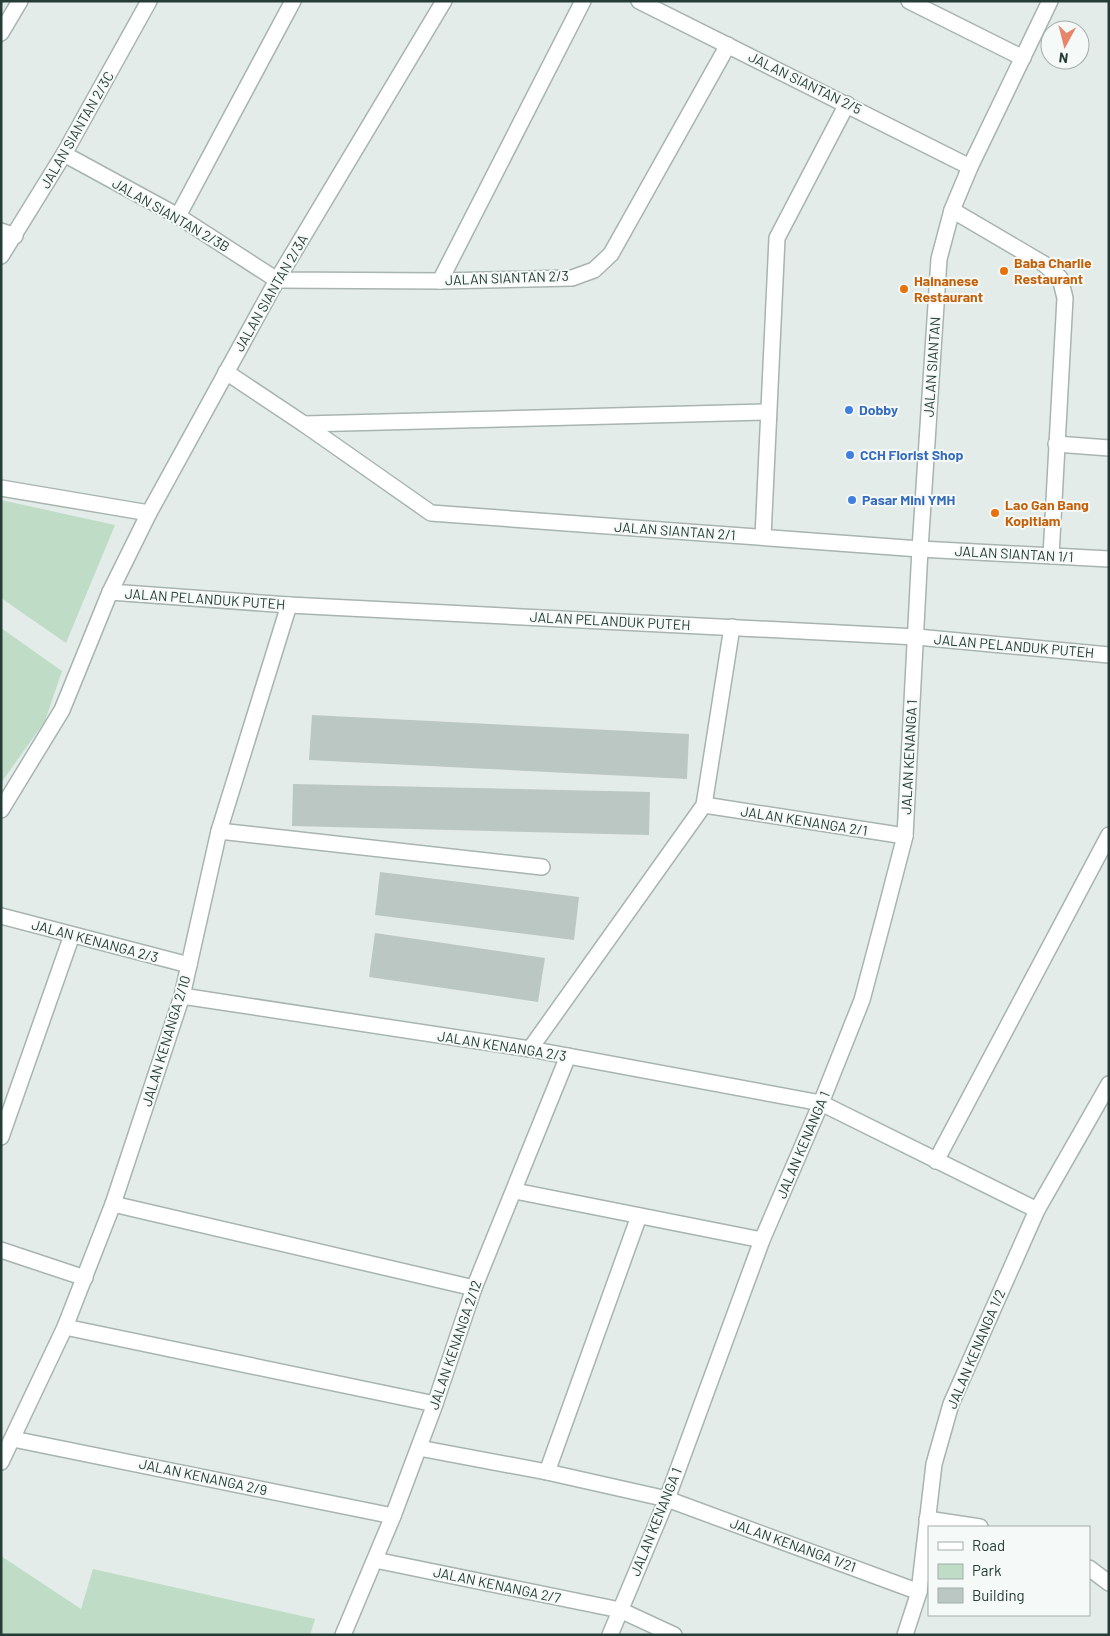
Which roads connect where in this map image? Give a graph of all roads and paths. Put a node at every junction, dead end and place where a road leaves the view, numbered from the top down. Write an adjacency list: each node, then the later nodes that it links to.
1 (20, 1): 9 (street)
2 (149, 1): 13 (street, JALAN SIANTAN 2/3C)
3 (293, 1): 16 (street)
4 (444, 1): 19 (street, JALAN SIANTAN 2/3A)
5 (583, 1): 20 (street)
6 (639, 1): 10 (street, JALAN SIANTAN 2/5)
7 (909, 1): 11 (street)
8 (1050, 1): 11 (street, JALAN SIANTAN)
9 (1, 33)
10 (728, 45): 12 (street, JALAN SIANTAN 2/5); 20 (street, JALAN SIANTAN 2/3)
11 (1023, 58): 14 (street, JALAN SIANTAN)
12 (847, 104): 14 (street, JALAN SIANTAN 2/5); 22 (street)
13 (64, 154): 16 (street, JALAN SIANTAN 2/3B); 17 (street, JALAN SIANTAN 2/3C)
14 (970, 167): 15 (street, JALAN SIANTAN)
15 (952, 210): 24 (street); 29 (street, JALAN SIANTAN)
16 (178, 216): 19 (street, JALAN SIANTAN 2/3B)
17 (8, 234): 18 (street, JALAN SIANTAN 2/3C)
18 (1, 256)
19 (277, 280): 20 (street, JALAN SIANTAN 2/3); 21 (street, JALAN SIANTAN 2/3A)
20 (440, 281)
21 (226, 372): 23 (street); 27 (street, JALAN SIANTAN 2/3A)
22 (768, 412): 23 (street); 28 (street)
23 (304, 424): 28 (street, JALAN SIANTAN 2/1)
24 (1056, 444): 25 (street); 30 (street)
25 (1109, 448)
26 (1, 488): 27 (street)
27 (149, 513): 32 (street, JALAN SIANTAN 2/3A)
28 (762, 537): 29 (street, JALAN SIANTAN 2/1)
29 (920, 549): 30 (street, JALAN SIANTAN 1/1); 35 (street, JALAN SIANTAN)
30 (1051, 556): 31 (street, JALAN SIANTAN 1/1)
31 (1109, 560)
32 (110, 592): 33 (street, JALAN PELANDUK PUTEH); 38 (street, JALAN SIANTAN 2/3A)
33 (289, 605): 34 (street, JALAN PELANDUK PUTEH); 39 (street, JALAN KENANGA 2/10)
34 (732, 626): 35 (street, JALAN PELANDUK PUTEH); 37 (street)
35 (917, 636): 36 (street, JALAN PELANDUK PUTEH); 41 (street, JALAN KENANGA 1)
36 (1109, 654)
37 (704, 806): 41 (street, JALAN KENANGA 2/1); 47 (street)
38 (1, 810)
39 (219, 831): 42 (street); 45 (street, JALAN KENANGA 2/10)
40 (1109, 835): 52 (street)
41 (905, 836): 50 (street, JALAN KENANGA 1)
42 (542, 867)
43 (1, 916): 44 (street, JALAN KENANGA 2/3)
44 (72, 935): 45 (street, JALAN KENANGA 2/3); 51 (street)
45 (189, 966): 46 (street, JALAN KENANGA 2/10)
46 (182, 996): 47 (street, JALAN KENANGA 2/3); 54 (street, JALAN KENANGA 2/10)
47 (530, 1050): 48 (street, JALAN KENANGA 2/3)
48 (568, 1056): 50 (street, JALAN KENANGA 2/3); 53 (street, JALAN KENANGA 2/12)
49 (1109, 1084): 55 (street, JALAN KENANGA 1/2)
50 (821, 1103): 52 (street, JALAN KENANGA 2/3); 57 (street, JALAN KENANGA 1)
51 (1, 1137)
52 (936, 1161): 55 (street, JALAN KENANGA 2/3)
53 (515, 1191): 56 (street); 60 (street, JALAN KENANGA 2/12)
54 (113, 1204): 59 (street, JALAN KENANGA 2/10); 60 (street)
55 (1037, 1210): 69 (street, JALAN KENANGA 1/2)
56 (639, 1216): 57 (street); 66 (street)
57 (762, 1240): 67 (street, JALAN KENANGA 1)
58 (1, 1250): 59 (street)
59 (85, 1278): 61 (street, JALAN KENANGA 2/10)
60 (474, 1288): 62 (street, JALAN KENANGA 2/12)
61 (65, 1326): 62 (street); 63 (street, JALAN KENANGA 2/10)
62 (435, 1404): 64 (street, JALAN KENANGA 2/12)
63 (13, 1439): 65 (street, JALAN KENANGA 2/10); 68 (street, JALAN KENANGA 2/9)
64 (419, 1448): 66 (street, JALAN KENANGA 1/21); 68 (street, JALAN KENANGA 2/12)
65 (1, 1462)
66 (547, 1472): 67 (street, JALAN KENANGA 1/21)
67 (667, 1499): 74 (street, JALAN KENANGA 1/21); 75 (street, JALAN KENANGA 1)
68 (393, 1516): 71 (street, JALAN KENANGA 2/12)
69 (927, 1519): 70 (street); 74 (street, JALAN KENANGA 1/2)
70 (973, 1526)
71 (375, 1560): 75 (street, JALAN KENANGA 2/7); 76 (street, JALAN KENANGA 2/12)
72 (1090, 1569): 73 (street)
73 (1109, 1583)
74 (919, 1592): 79 (street, JALAN KENANGA 1/2)
75 (620, 1610): 77 (street, JALAN KENANGA 1); 78 (street, JALAN KENANGA 2/7)
76 (343, 1635)
77 (610, 1635)
78 (674, 1635)
79 (905, 1635)

